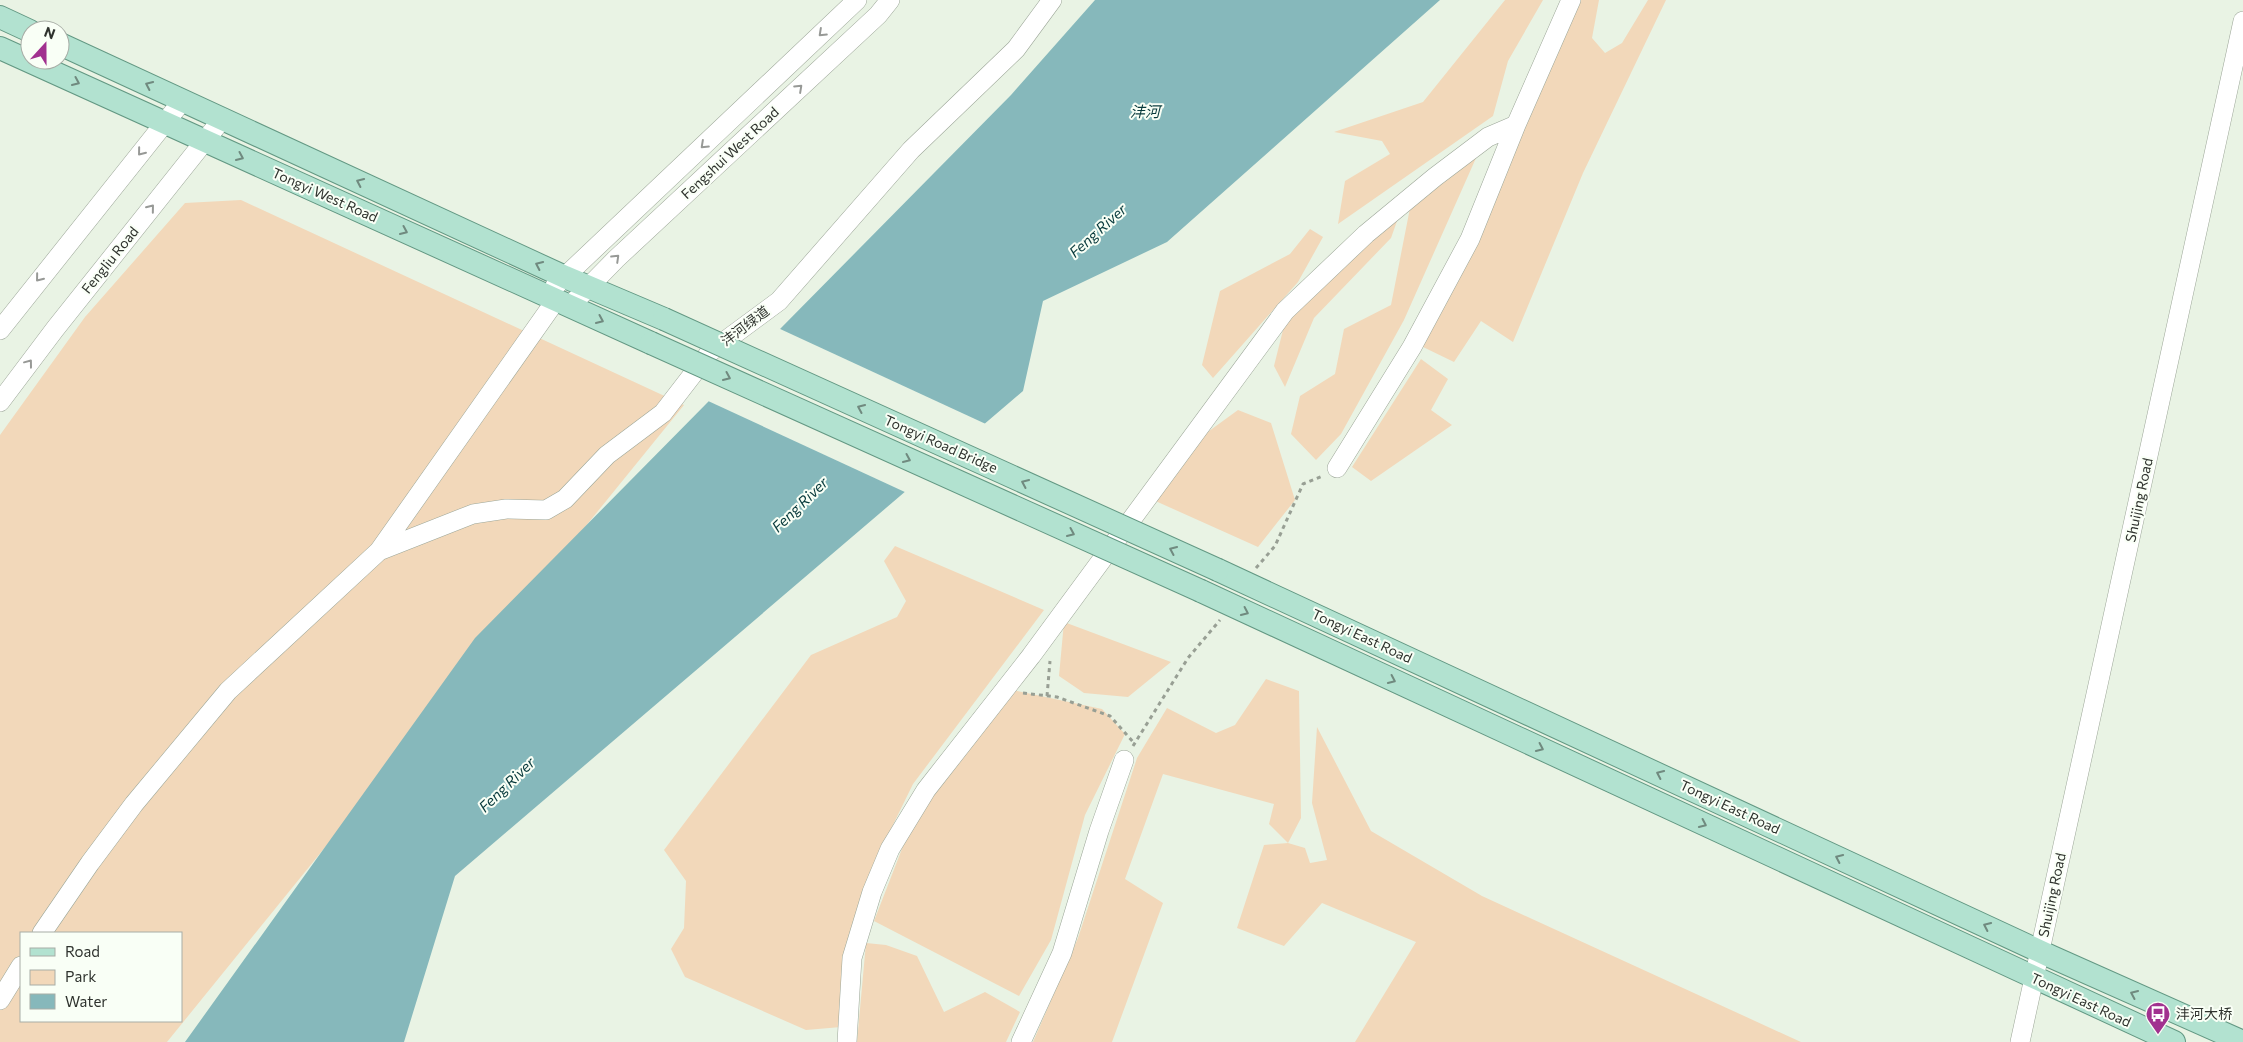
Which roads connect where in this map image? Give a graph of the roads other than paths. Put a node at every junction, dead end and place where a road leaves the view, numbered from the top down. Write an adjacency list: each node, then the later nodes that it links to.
1 (857, 0): 15 (street, Fengshui West Road, one-way to 15)
2 (890, 0): 16 (street, Fengshui West Road, one-way to 2)
3 (1052, 0): 23 (street, 沣河绿道)
4 (1571, 0): 13 (street)
5 (0, 17): 7 (main road)
6 (2243, 21): 28 (street, Shuijing Road)
7 (20, 26)
8 (0, 48): 12 (main road, Tongyi West Road, one-way to 12)
9 (70, 49): 10 (main road, Tongyi West Road, one-way to 9)
10 (183, 100): 11 (main road, Tongyi West Road); 12 (street)
11 (223, 118): 14 (street, Fengliu Road); 15 (main road, Tongyi West Road, one-way to 11)
12 (165, 122): 14 (main road, Tongyi West Road); 19 (street, one-way to 19)
13 (1516, 125): 22 (street); 32 (street)
14 (205, 141): 17 (main road, Tongyi West Road, one-way to 17); 21 (street, Fengliu Road, one-way to 14)
15 (565, 277): 16 (main road, Tongyi West Road); 17 (street, Fengshui West Road)
16 (588, 287): 17 (street, Fengshui West Road); 18 (main road, Tongyi West Road)
17 (557, 300): 20 (main road, Tongyi West Road, one-way to 20); 23 (street)
18 (664, 319): 24 (main road, Tongyi Road Bridge, one-way to 18, bridge)
19 (0, 330)
20 (651, 343): 25 (main road, Tongyi Road Bridge, one-way to 25, bridge)
21 (0, 402)
22 (1337, 468)
23 (379, 552): 27 (street)
24 (1218, 570): 28 (main road, Tongyi East Road, one-way to 24)
25 (1200, 591): 30 (main road, Tongyi East Road, one-way to 30)
26 (1124, 760): 33 (street)
27 (43, 932)
28 (2040, 951): 30 (street, Shuijing Road); 36 (main road, Tongyi East Road, one-way to 28)
29 (20, 968): 31 (street)
30 (2034, 978): 34 (street, Shuijing Road); 35 (main road, Tongyi East Road)
31 (0, 1000)
32 (847, 1042)
33 (1021, 1042)
34 (2020, 1042)
35 (2174, 1042)
36 (2243, 1042)

